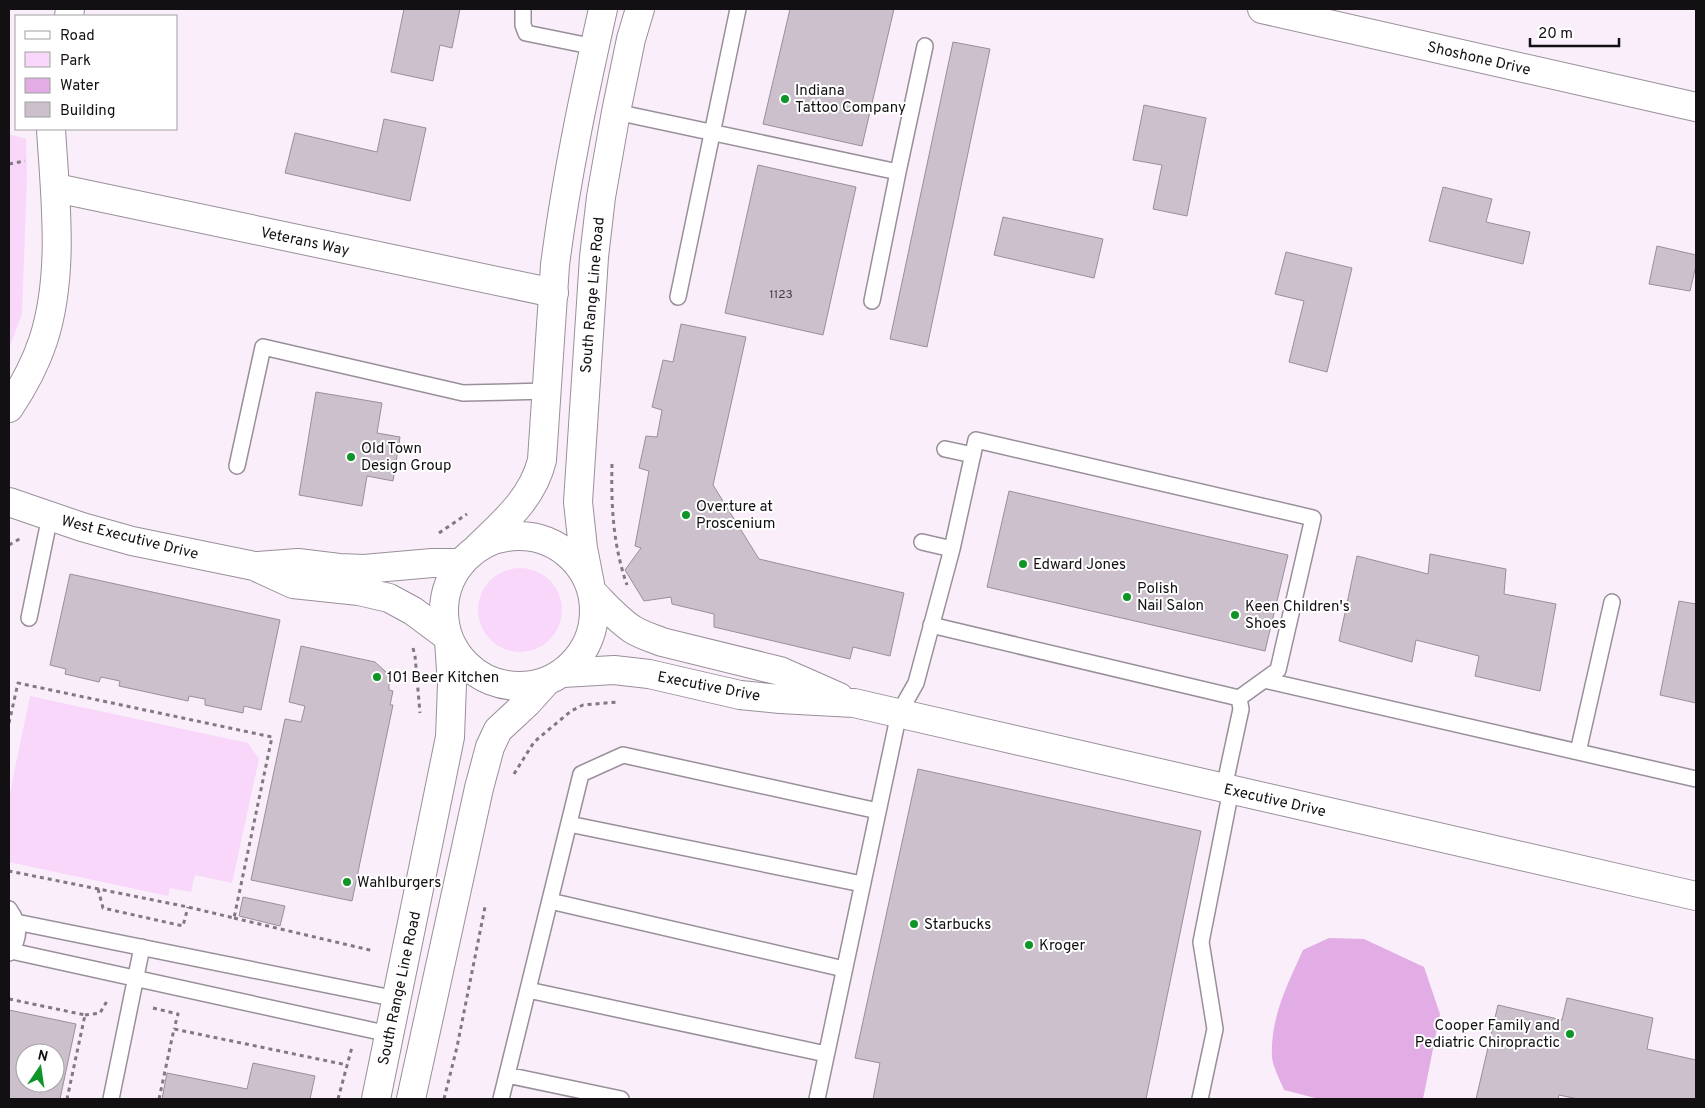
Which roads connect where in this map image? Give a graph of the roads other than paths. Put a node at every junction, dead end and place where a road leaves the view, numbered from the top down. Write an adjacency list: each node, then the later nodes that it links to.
1 (523, 9): 7 (lane)
2 (603, 9): 7 (street)
3 (640, 9): 9 (street, South Range Line Road)
4 (738, 9): 11 (lane)
5 (1262, 9): 8 (street, Shoshone Drive)
6 (925, 46): 12 (lane)
7 (595, 47): 14 (street)
8 (1696, 107)
9 (616, 112): 11 (lane); 28 (street, South Range Line Road)
10 (51, 130): 13 (street)
11 (712, 131): 12 (lane); 15 (lane)
12 (898, 172): 16 (lane)
13 (56, 188): 14 (street, Veterans Way); 18 (street)
14 (554, 293): 17 (street)
15 (678, 297)
16 (872, 301)
17 (548, 391): 21 (lane); 26 (street)
18 (9, 408)
19 (945, 449): 20 (lane)
20 (973, 456): 25 (lane); 34 (lane)
21 (237, 466)
22 (9, 502): 23 (street, West Executive Drive)
23 (50, 516): 27 (street, West Executive Drive); 30 (lane)
24 (922, 542): 25 (lane)
25 (952, 549): 31 (lane)
26 (469, 556): 27 (street, West Executive Drive); 28 (street); 32 (street)
27 (254, 566): 32 (street, West Executive Drive)
28 (592, 588): 33 (street); 36 (street, Executive Drive)
29 (1612, 602): 38 (lane)
30 (29, 618)
31 (931, 624): 35 (lane); 37 (lane)
32 (449, 638): 33 (street); 52 (street, South Range Line Road)
33 (555, 677): 36 (street, Executive Drive); 58 (street)
34 (1264, 680): 35 (lane); 38 (lane)
35 (1239, 698): 40 (lane)
36 (854, 704): 37 (street, Executive Drive)
37 (899, 713): 40 (street, Executive Drive); 41 (lane)
38 (1578, 752): 39 (lane)
39 (1696, 779)
40 (1228, 789): 44 (street, Executive Drive); 62 (lane)
41 (878, 811): 42 (lane); 43 (lane)
42 (569, 824): 43 (lane); 45 (lane)
43 (862, 884): 49 (lane)
44 (1696, 896)
45 (550, 901): 49 (lane); 51 (lane)
46 (13, 915): 47 (lane); 48 (lane)
47 (142, 947): 50 (lane); 52 (lane)
48 (10, 952): 50 (lane)
49 (844, 969): 54 (lane)
50 (136, 978): 53 (lane); 56 (lane)
51 (528, 990): 54 (lane); 55 (lane)
52 (397, 999): 53 (street, South Range Line Road)
53 (389, 1034): 57 (street, South Range Line Road)
54 (826, 1054): 61 (lane)
55 (507, 1074): 59 (lane); 60 (lane)
56 (111, 1099)
57 (376, 1099)
58 (411, 1099)
59 (501, 1099)
60 (621, 1099)
61 (817, 1099)
62 (1200, 1099)

